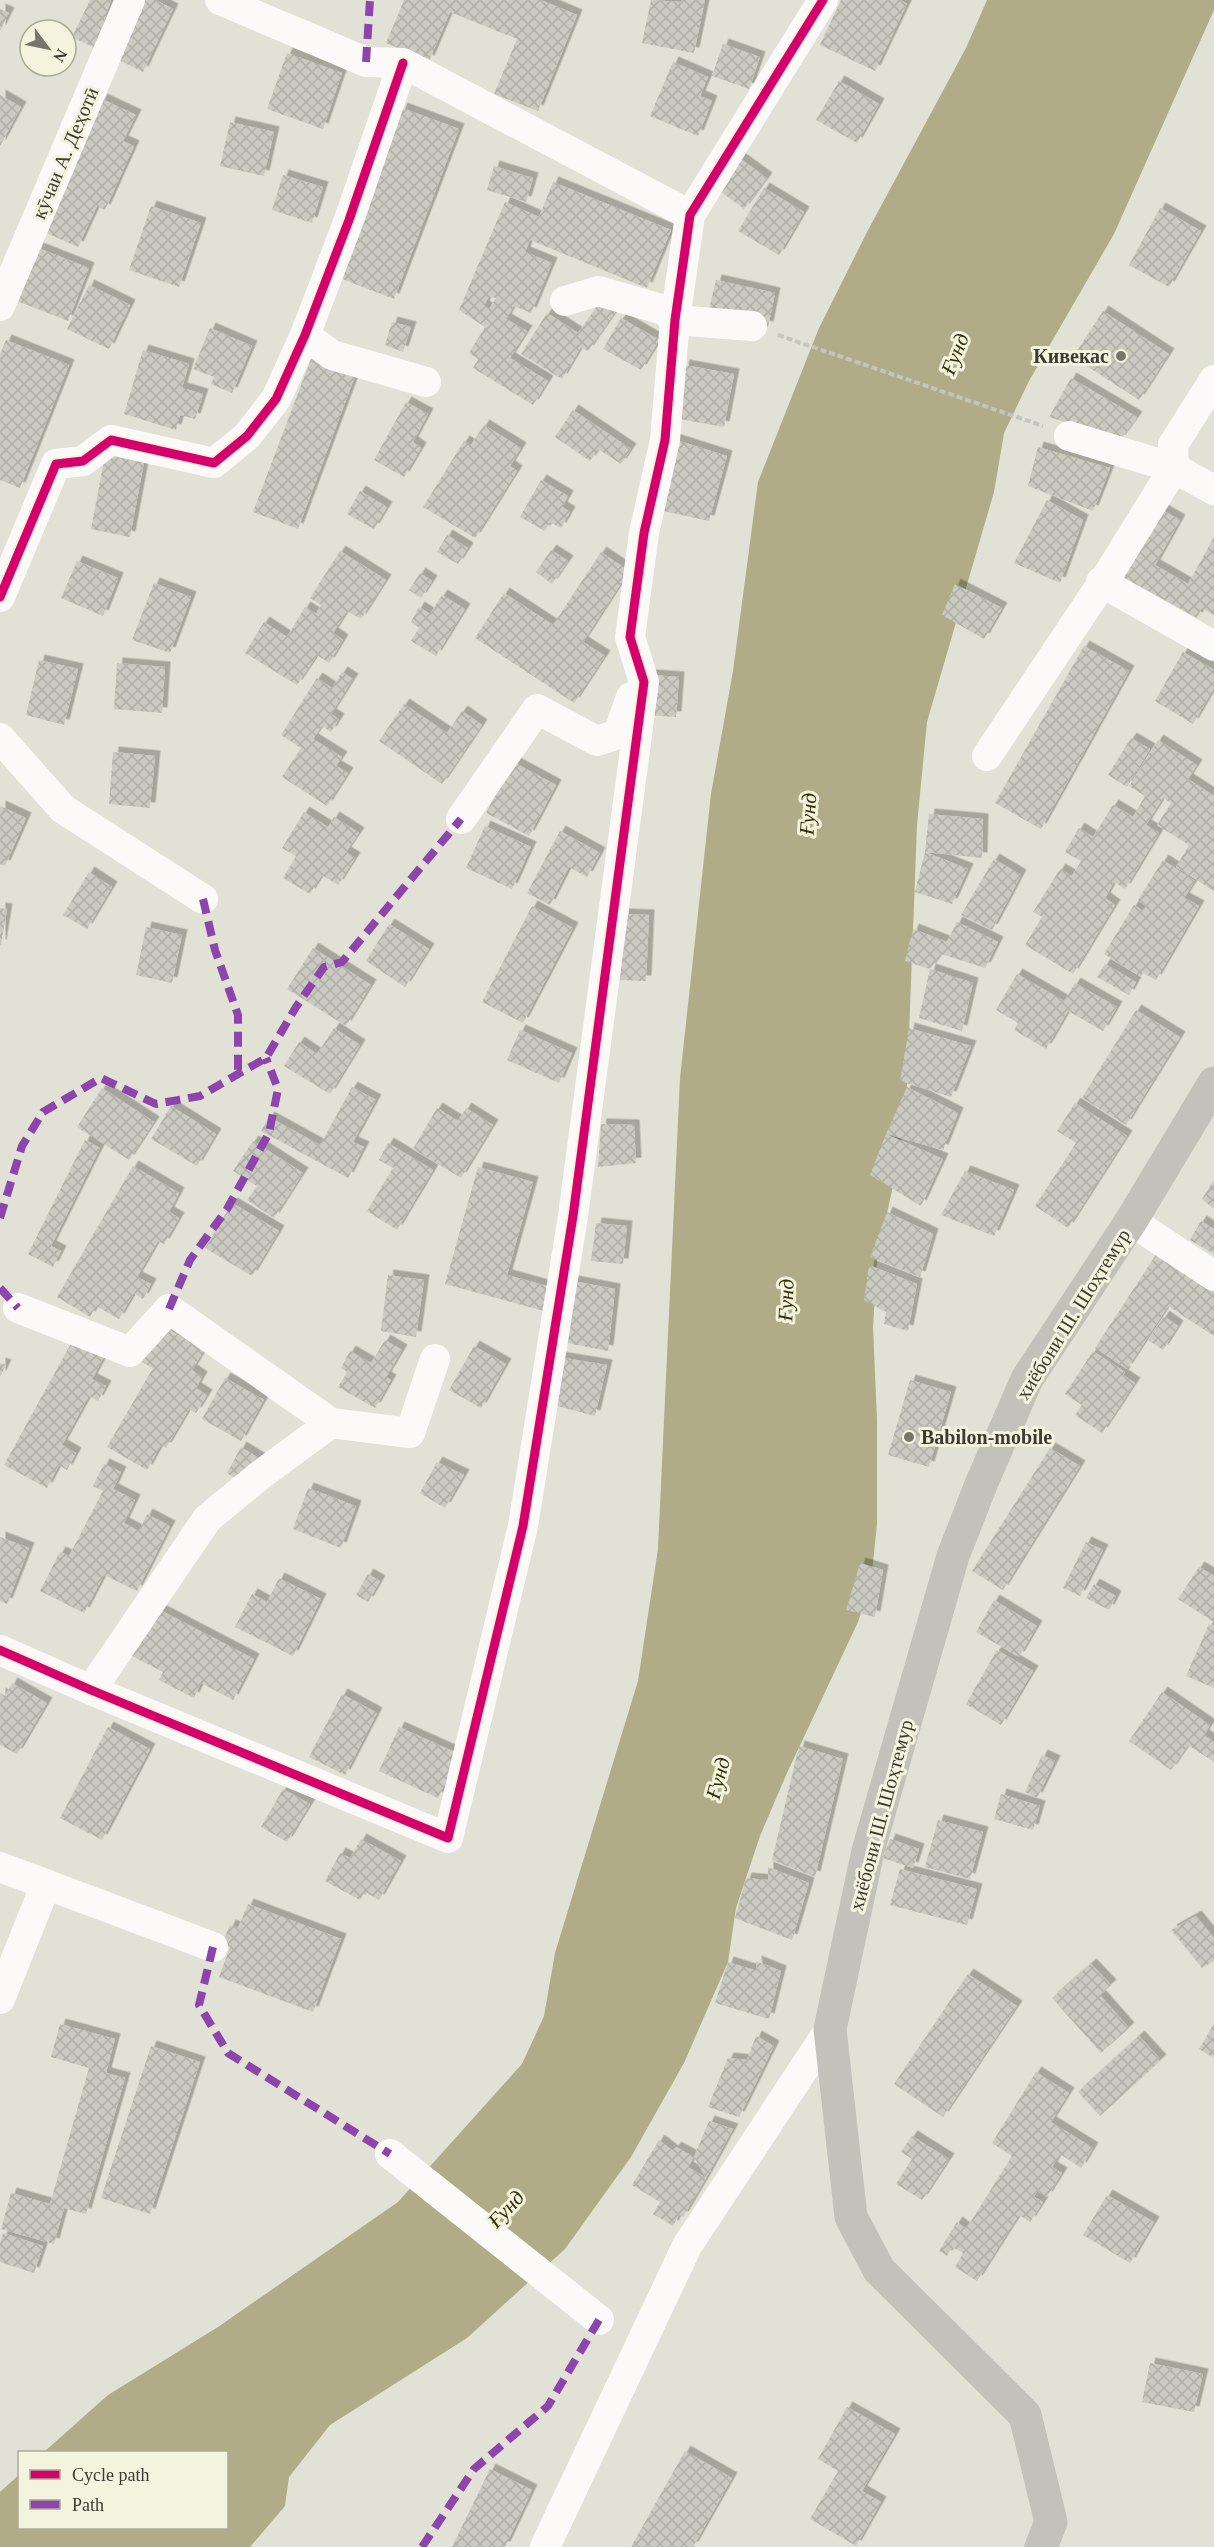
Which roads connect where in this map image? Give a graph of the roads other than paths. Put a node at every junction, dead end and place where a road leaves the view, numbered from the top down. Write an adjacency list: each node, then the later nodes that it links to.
1 (130, 0): 7 (street, кӯчаи А. Деҳотӣ)
2 (220, 0): 4 (street)
3 (823, 0): 5 (street)
4 (403, 63): 5 (street); 10 (street)
5 (690, 214): 8 (street)
6 (565, 301): 8 (street)
7 (0, 306)
8 (675, 320): 9 (street); 19 (street)
9 (752, 326)
10 (305, 335): 12 (street); 17 (street)
11 (1214, 380): 14 (street)
12 (426, 382)
13 (1069, 436): 14 (street)
14 (1174, 468): 15 (street); 16 (street)
15 (1214, 490)
16 (1101, 582): 18 (street); 21 (street)
17 (0, 597)
18 (1214, 646)
19 (644, 682): 22 (street); 31 (street)
20 (0, 738): 23 (street)
21 (987, 756)
22 (461, 819)
23 (203, 898)
24 (1214, 1083): 25 (main road, хиёбони Ш. Шоҳтемур)
25 (1131, 1221): 26 (street); 36 (main road, хиёбони Ш. Шоҳтемур)
26 (1214, 1276)
27 (18, 1308): 29 (street)
28 (435, 1359): 29 (street)
29 (331, 1424): 31 (street)
30 (0, 1650): 31 (street)
31 (91, 1690)
32 (0, 1867): 33 (street)
33 (46, 1884): 34 (street); 35 (street)
34 (213, 1947)
35 (0, 1999)
36 (830, 2029): 39 (street); 40 (main road, хиёбони Ш. Шоҳтемур)
37 (390, 2154): 38 (street)
38 (599, 2320)
39 (545, 2547)
40 (1041, 2547)

